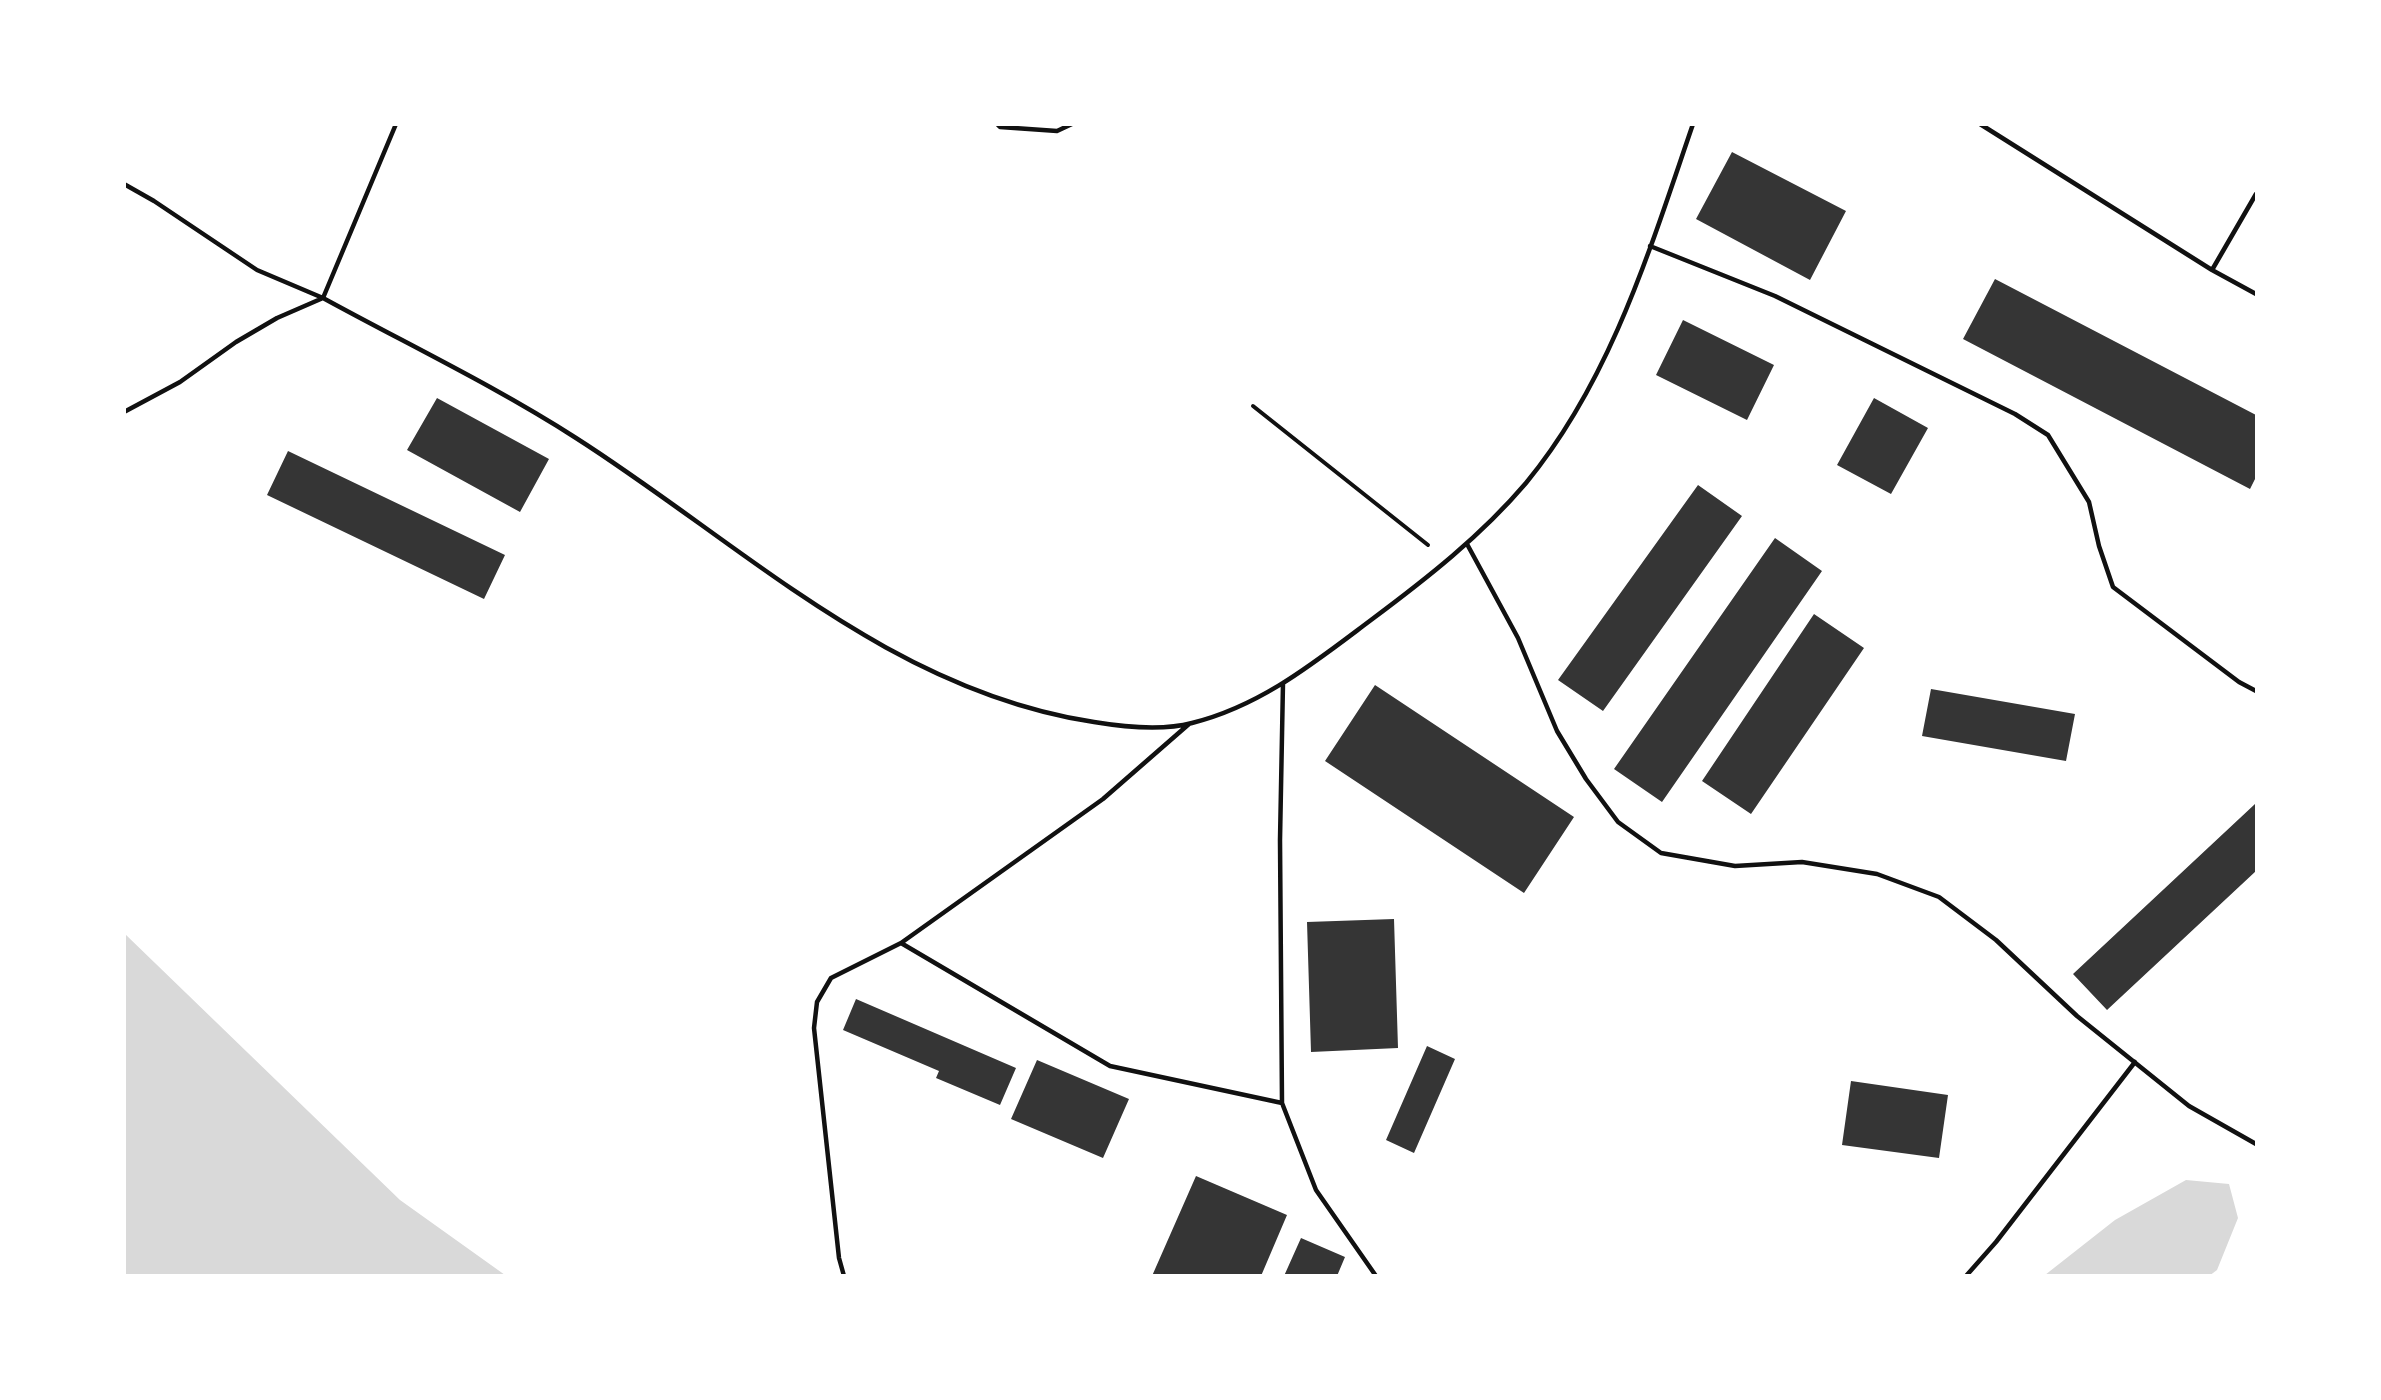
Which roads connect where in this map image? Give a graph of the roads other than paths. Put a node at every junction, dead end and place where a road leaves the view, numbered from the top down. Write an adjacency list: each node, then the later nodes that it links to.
1 (396, 124): 11 (lane)
2 (997, 124): 3 (lane)
3 (1072, 124)
4 (1693, 124): 8 (lane)
5 (1980, 124): 9 (lane)
6 (124, 184): 11 (lane)
7 (2256, 194): 9 (lane)
8 (1650, 246): 13 (lane); 15 (lane)
9 (2212, 270): 10 (lane)
10 (2256, 294)
11 (322, 298): 12 (lane); 16 (lane)
12 (124, 412)
13 (1467, 544): 14 (lane); 18 (lane)
14 (1283, 683): 16 (lane); 19 (lane)
15 (2256, 691)
16 (1189, 724): 17 (lane)
17 (901, 943): 19 (lane); 21 (lane)
18 (2135, 1062): 20 (lane); 23 (lane)
19 (1282, 1103): 22 (lane)
20 (2256, 1144)
21 (843, 1275)
22 (1376, 1275)
23 (1966, 1275)

